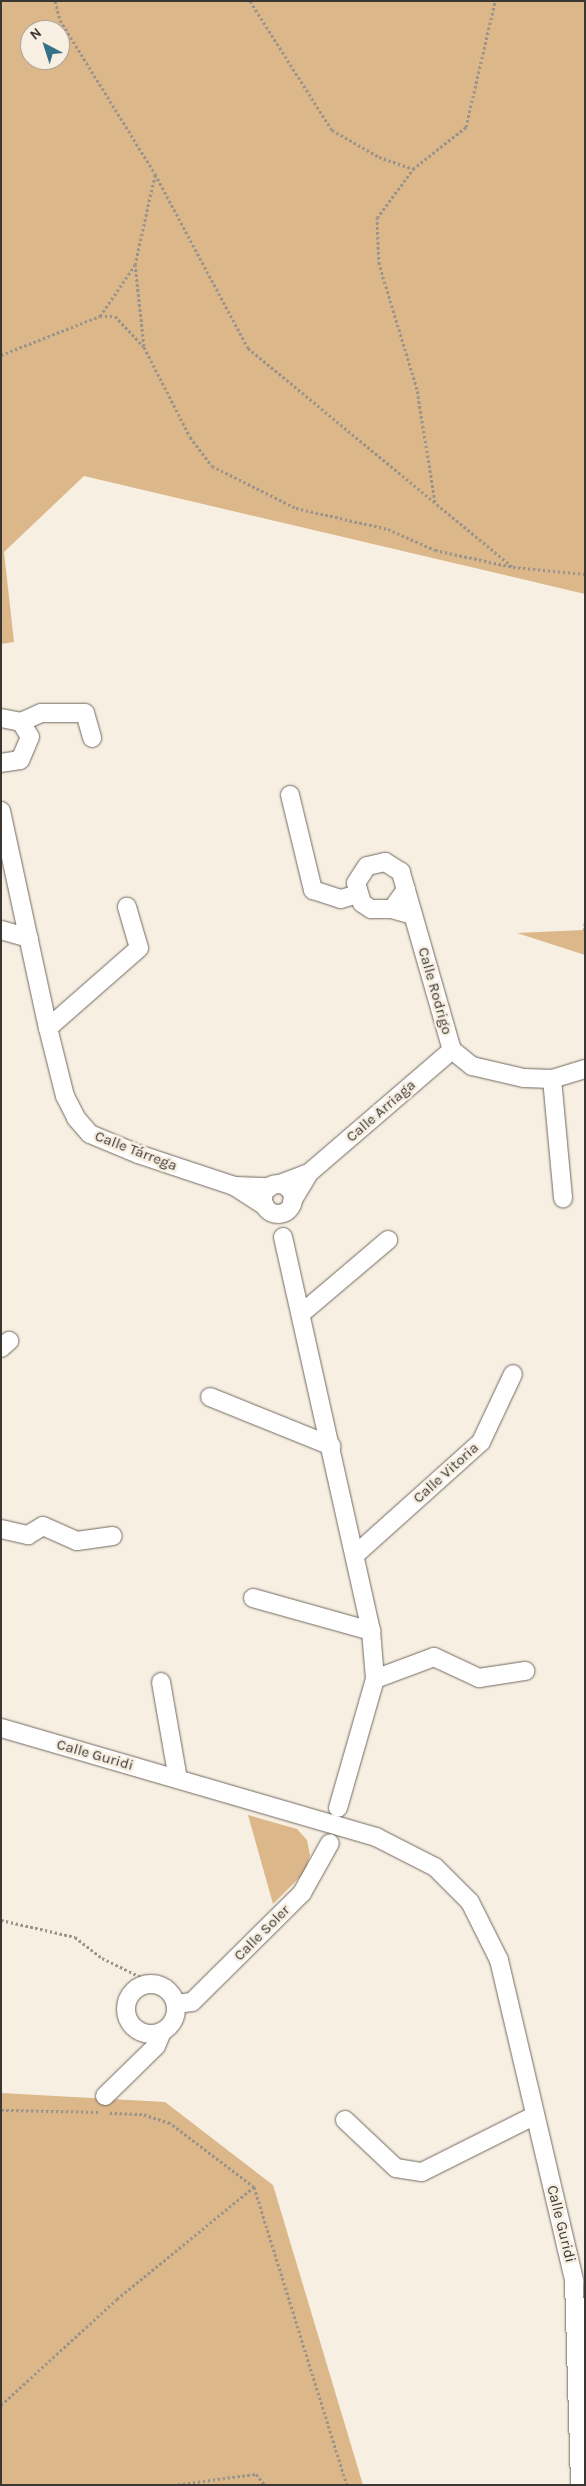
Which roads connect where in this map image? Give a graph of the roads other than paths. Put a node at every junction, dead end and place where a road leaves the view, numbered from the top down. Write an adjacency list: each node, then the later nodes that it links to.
1 (1, 718): 2 (street)
2 (21, 722): 3 (street); 4 (street)
3 (92, 738)
4 (1, 763)
5 (290, 795): 8 (street)
6 (1, 811): 13 (street, Calle Tárrega)
7 (406, 890): 8 (street, Calle Rodrigo); 10 (street); 11 (street, Calle Rodrigo)
8 (357, 894): 10 (street)
9 (127, 908): 14 (street)
10 (392, 909): 11 (street)
11 (412, 916): 15 (street, Calle Rodrigo)
12 (1, 930): 13 (street)
13 (29, 938): 14 (street, Calle Tárrega)
14 (48, 1028): 19 (street, Calle Tárrega)
15 (452, 1050): 17 (street, Calle Rodrigo); 18 (street, Calle Arriaga)
16 (585, 1069): 17 (street, Calle Rodrigo)
17 (552, 1079): 21 (street)
18 (310, 1173): 20 (street, Calle Arriaga); 22 (street, Calle Arriaga)
19 (234, 1186): 20 (street, Calle Tárrega); 23 (street, Calle Tárrega)
20 (275, 1186): 22 (street); 23 (street)
21 (563, 1198)
22 (291, 1204): 23 (street); 24 (street)
23 (267, 1209): 24 (street)
24 (283, 1237): 26 (street)
25 (388, 1240): 26 (street)
26 (302, 1313): 29 (street)
27 (513, 1374): 32 (street, Calle Vitoria)
28 (210, 1397): 29 (street)
29 (331, 1446): 32 (street)
30 (1, 1529): 31 (street)
31 (113, 1536)
32 (354, 1555): 34 (street)
33 (253, 1598): 34 (street)
34 (371, 1632): 36 (street)
35 (525, 1671): 36 (street)
36 (375, 1679): 40 (street)
37 (161, 1682): 39 (street)
38 (4, 1726): 39 (street, Calle Guridi)
39 (178, 1779): 41 (street, Calle Guridi)
40 (338, 1808): 41 (street); 42 (street)
41 (316, 1821): 42 (street, Calle Guridi); 43 (street)
42 (350, 1831): 43 (street); 47 (street, Calle Guridi)
43 (330, 1842): 44 (street, Calle Soler)
44 (176, 2004): 45 (street); 45 (street)
45 (162, 2032): 46 (street)
46 (105, 2096)
47 (534, 2116): 48 (street); 49 (street, Calle Guridi)
48 (345, 2120)
49 (580, 2485)

